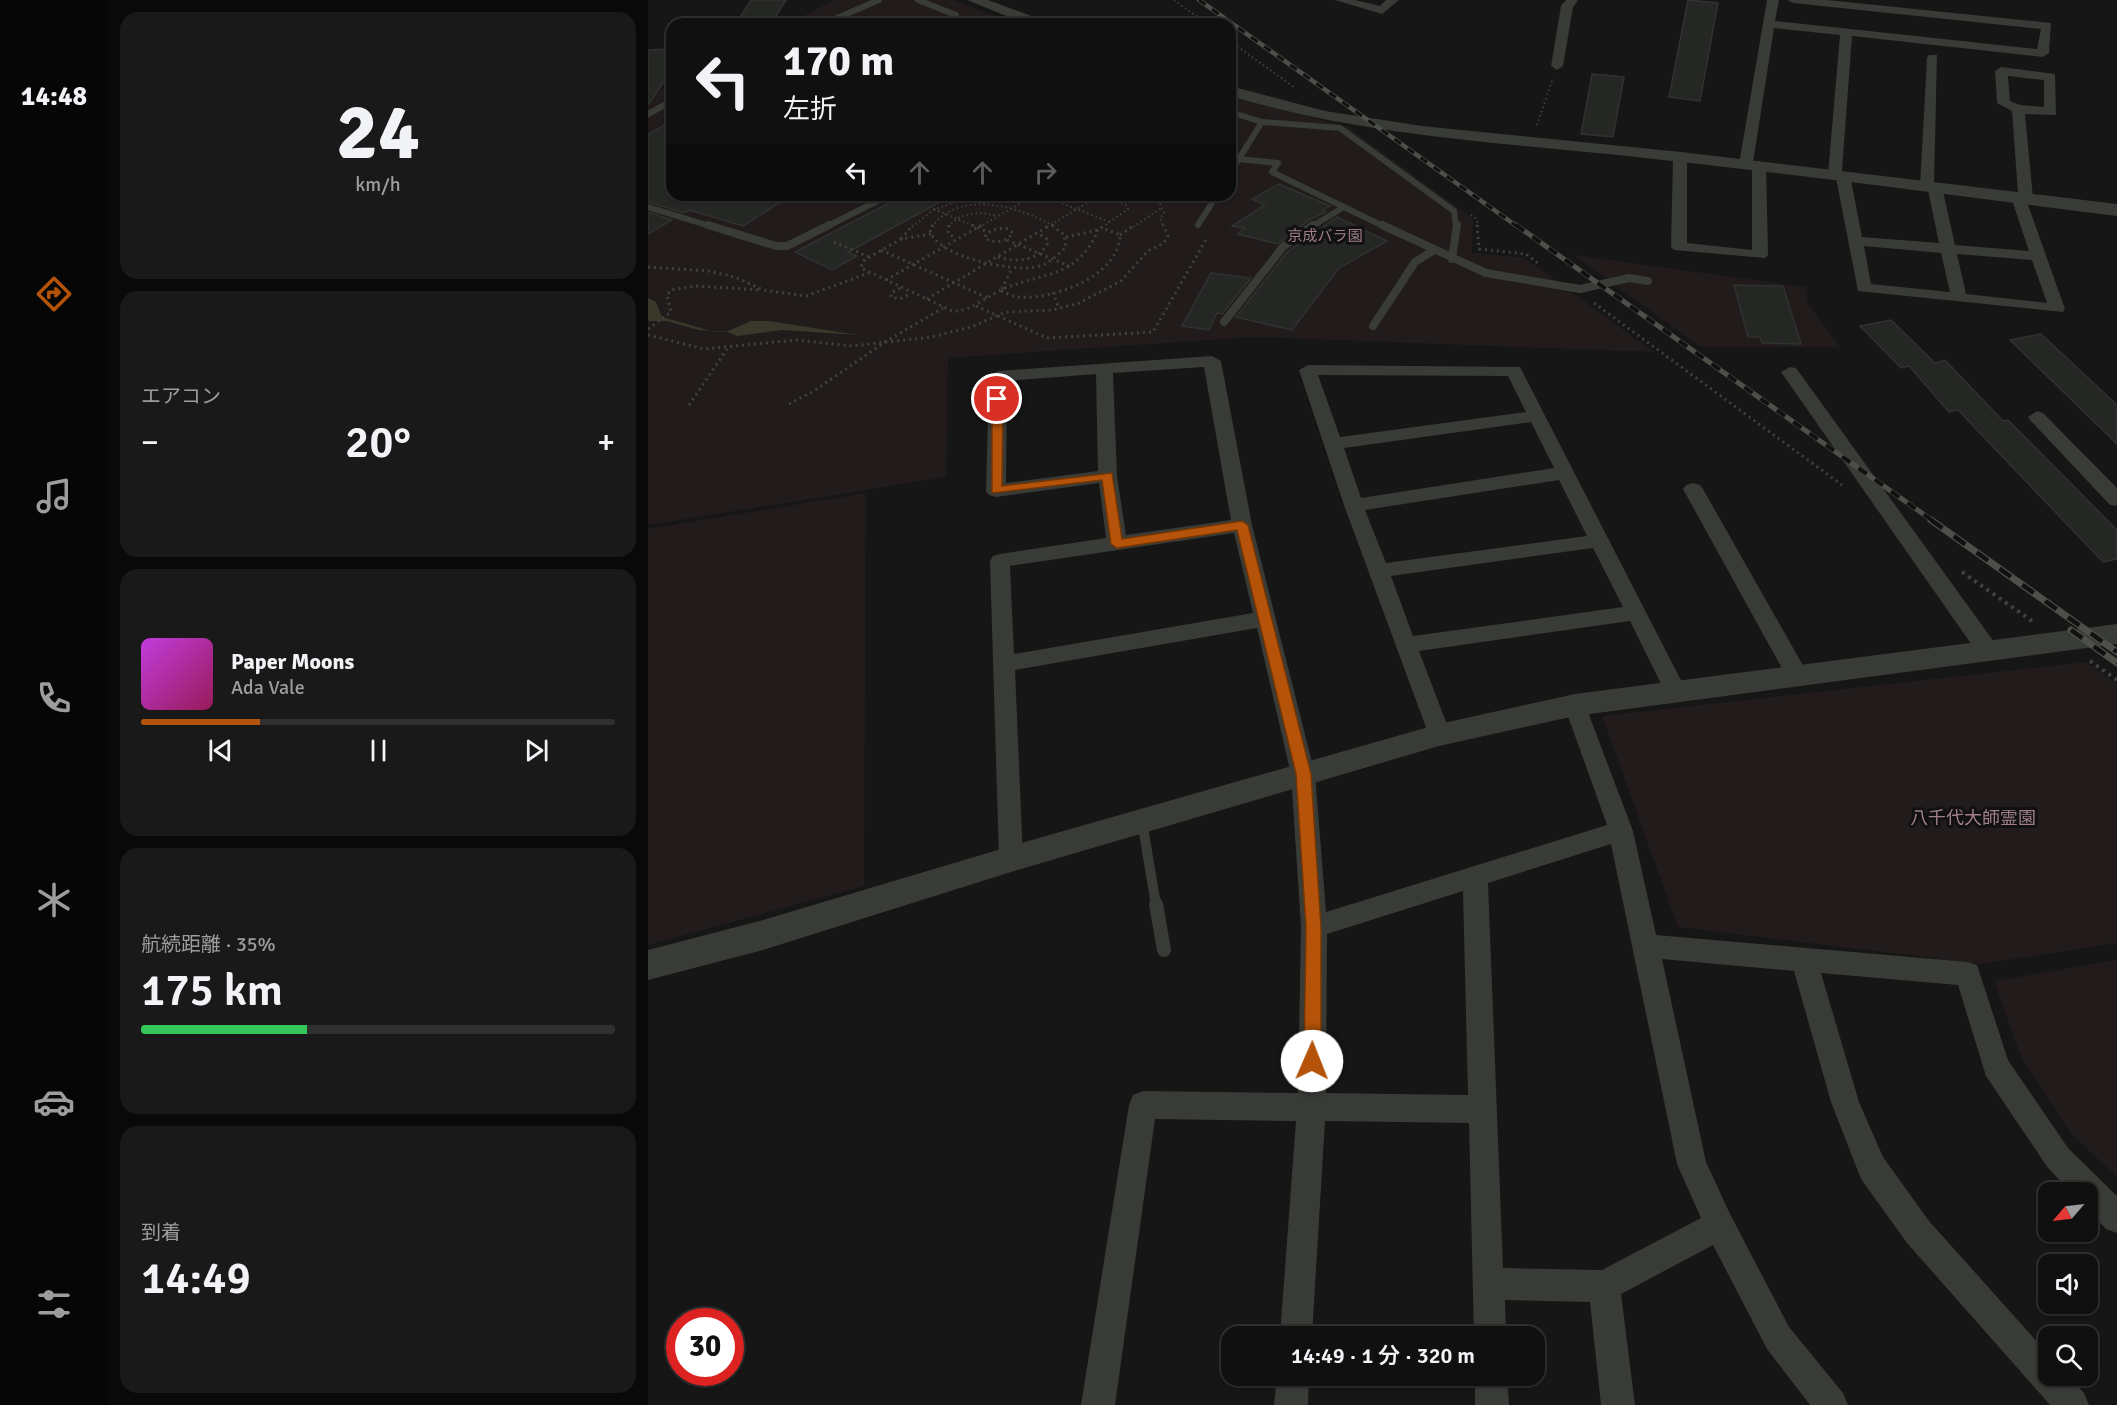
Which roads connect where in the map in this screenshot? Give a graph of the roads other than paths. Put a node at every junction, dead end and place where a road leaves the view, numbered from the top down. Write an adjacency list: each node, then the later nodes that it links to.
1 (879, 0): 10 (lane)
2 (918, 0): 11 (lane)
3 (974, 0): 12 (street)
4 (1341, 0): 5 (street)
5 (1393, 0)
6 (1572, 0): 16 (street)
7 (1773, 0): 13 (street)
8 (1793, 0): 9 (street)
9 (1833, 2): 14 (street)
10 (837, 18)
11 (952, 18)
12 (1024, 18)
13 (1768, 24): 14 (street); 28 (street)
14 (1846, 33): 29 (street)
15 (1933, 58): 30 (street)
16 (1557, 66)
17 (1236, 93): 25 (street)
18 (666, 104): 19 (lane)
19 (658, 108): 21 (lane); 22 (lane)
20 (2018, 109): 31 (street)
21 (666, 110)
22 (648, 114)
23 (1236, 114): 24 (lane)
24 (1262, 122): 26 (lane); 42 (lane)
25 (1680, 157): 28 (street); 28 (street)
26 (1239, 159): 27 (lane); 35 (lane)
27 (1236, 164)
28 (1752, 165): 29 (street)
29 (1839, 174): 30 (street); 38 (street)
30 (1931, 186): 31 (street); 39 (street)
31 (2022, 198): 36 (street); 41 (street)
32 (877, 201): 34 (lane)
33 (1213, 201): 37 (lane)
34 (648, 207)
35 (1344, 207): 40 (lane); 45 (lane)
36 (2117, 210)
37 (1198, 225)
38 (1855, 241): 39 (street); 44 (street)
39 (1947, 248): 41 (street); 44 (street)
40 (1434, 250): 42 (lane); 46 (lane)
41 (2038, 256): 44 (street)
42 (1452, 259): 43 (lane)
43 (1648, 281)
44 (1959, 298)
45 (1224, 322)
46 (1373, 326)
47 (1104, 368): 53 (street); 53 (street); 57 (street)
48 (1790, 372): 65 (street)
49 (1536, 416): 51 (street); 51 (street); 52 (street)
50 (2037, 417): 55 (street)
51 (1333, 444): 56 (street)
52 (1564, 473): 56 (street); 58 (street)
53 (1108, 476): 59 (street)
54 (1692, 489): 67 (street)
55 (2117, 500)
56 (1354, 505): 60 (street)
57 (1242, 525): 59 (street); 62 (street)
58 (1598, 541): 60 (street); 61 (street)
59 (1117, 544): 66 (street)
60 (1378, 571): 64 (street)
61 (1635, 613): 64 (street); 68 (street)
62 (1265, 619): 66 (street); 71 (street)
63 (2117, 633): 65 (street)
64 (1406, 645): 70 (street)
65 (1989, 652): 67 (street)
66 (1004, 664): 74 (street)
67 (1797, 675): 68 (street)
68 (1676, 692): 69 (street)
69 (1575, 705): 70 (street); 73 (street)
70 (1439, 735): 71 (street)
71 (1303, 774): 72 (street); 76 (street)
72 (1142, 821): 74 (street); 78 (lane)
73 (1621, 831): 75 (street); 77 (street)
74 (1011, 859): 80 (street)
75 (1475, 876): 76 (street); 82 (street)
76 (1314, 927): 81 (street)
77 (1645, 946): 79 (street); 84 (street)
78 (1164, 950)
79 (1804, 960): 83 (street); 96 (street)
80 (648, 965)
81 (1312, 1105): 82 (street); 87 (street); 91 (street)
82 (1482, 1109): 85 (street)
83 (2117, 1218)
84 (1719, 1225): 86 (street); 95 (street)
85 (1488, 1284): 86 (street); 88 (street)
86 (1604, 1286): 94 (street)
87 (1297, 1326)
88 (1490, 1326)
89 (1292, 1386): 92 (street)
90 (1491, 1386): 93 (street)
91 (1098, 1405)
92 (1291, 1405)
93 (1492, 1405)
94 (1618, 1405)
95 (1831, 1405)
96 (2072, 1405)

